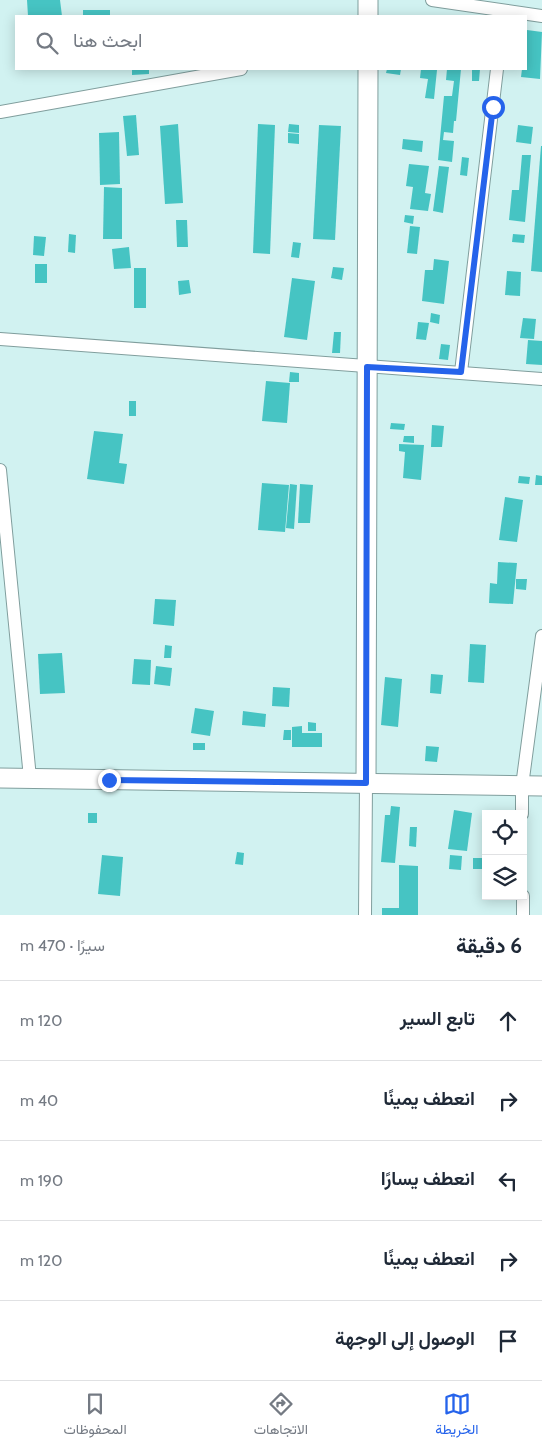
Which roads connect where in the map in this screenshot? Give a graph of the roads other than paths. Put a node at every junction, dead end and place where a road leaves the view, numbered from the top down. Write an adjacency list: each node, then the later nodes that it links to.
1 (368, 0): 4 (street)
2 (432, 0): 3 (street)
3 (504, 9): 5 (street)
4 (368, 15)
5 (542, 16)
6 (235, 70): 9 (street)
7 (368, 70): 11 (street)
8 (497, 70): 12 (street)
9 (0, 112)
10 (0, 339): 11 (street)
11 (367, 367): 12 (street); 19 (street)
12 (461, 372): 13 (street)
13 (542, 379)
14 (0, 470): 15 (street)
15 (4, 533): 18 (street)
16 (542, 636): 20 (street)
17 (0, 778): 18 (street)
18 (30, 778): 19 (street)
19 (366, 783): 20 (street); 24 (street)
20 (522, 786): 21 (street); 22 (street)
21 (542, 786)
22 (522, 810)
23 (523, 900): 25 (street)
24 (365, 915)
25 (523, 915)

